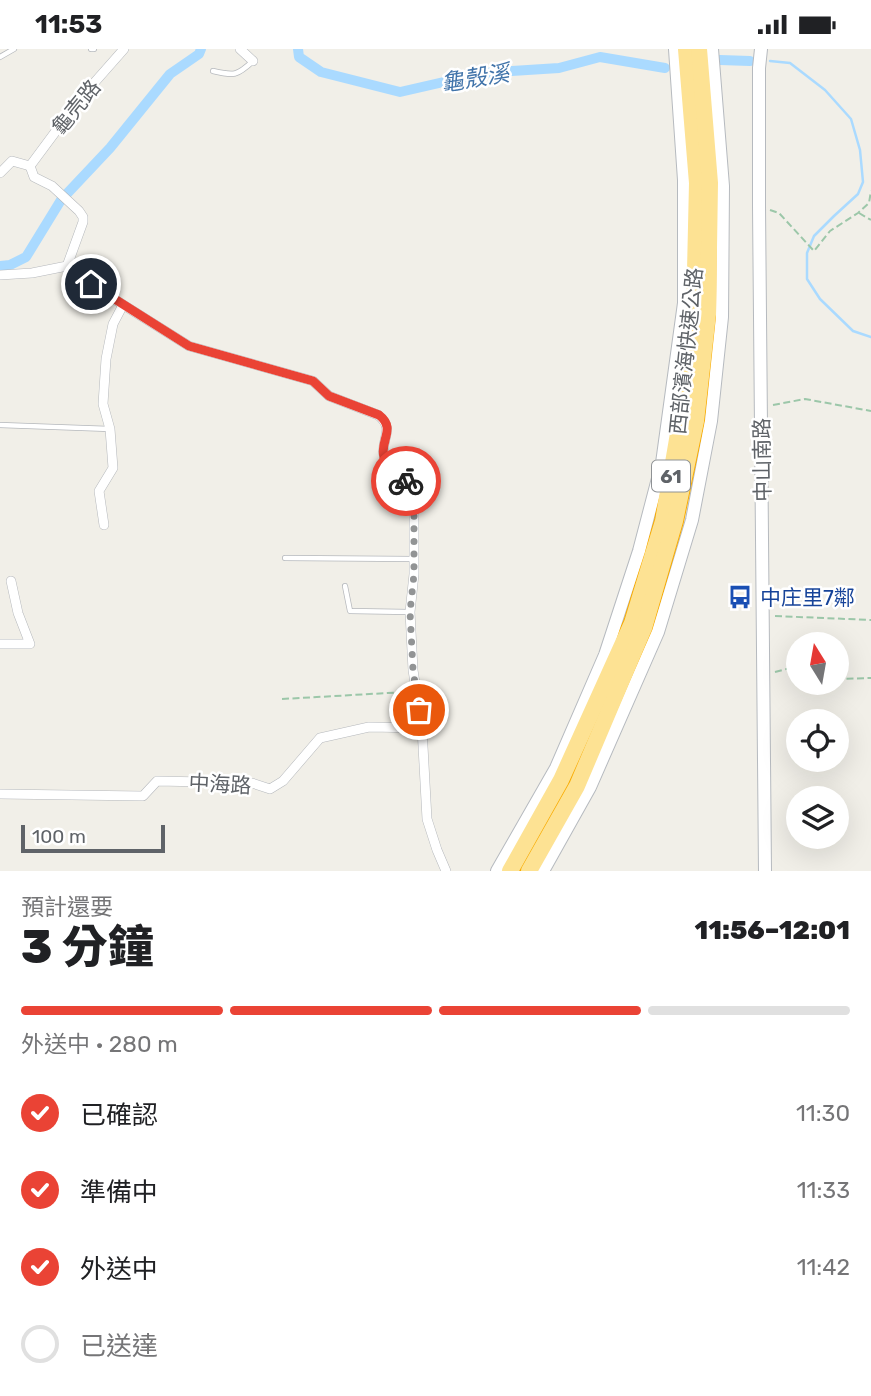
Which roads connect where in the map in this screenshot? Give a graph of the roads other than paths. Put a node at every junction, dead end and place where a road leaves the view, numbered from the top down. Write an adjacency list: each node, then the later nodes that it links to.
1 (14, 49): 9 (lane)
2 (124, 49): 12 (street, 龜壳路)
3 (240, 49): 10 (street)
4 (675, 49): 29 (street)
5 (686, 49): 30 (highway, 西部濱海快速公路 / 61)
6 (699, 49): 31 (highway, 西部濱海快速公路 / 61)
7 (712, 49): 32 (street)
8 (761, 49): 33 (street, 中山南路)
9 (0, 57)
10 (253, 61): 11 (lane)
11 (213, 71)
12 (30, 166): 13 (street); 14 (street)
13 (0, 173)
14 (67, 266): 15 (street); 16 (street)
15 (0, 275)
16 (123, 305): 18 (street); 21 (street)
17 (0, 425): 18 (lane)
18 (110, 429): 19 (street)
19 (103, 525)
20 (285, 558): 21 (lane)
21 (414, 559): 24 (street)
22 (11, 581): 25 (street)
23 (345, 586): 24 (lane)
24 (410, 612): 26 (street)
25 (0, 643)
26 (422, 728): 27 (street, 中海路); 28 (street)
27 (0, 794)
28 (446, 871)
29 (497, 871)
30 (510, 871)
31 (529, 871)
32 (543, 871)
33 (765, 871)

